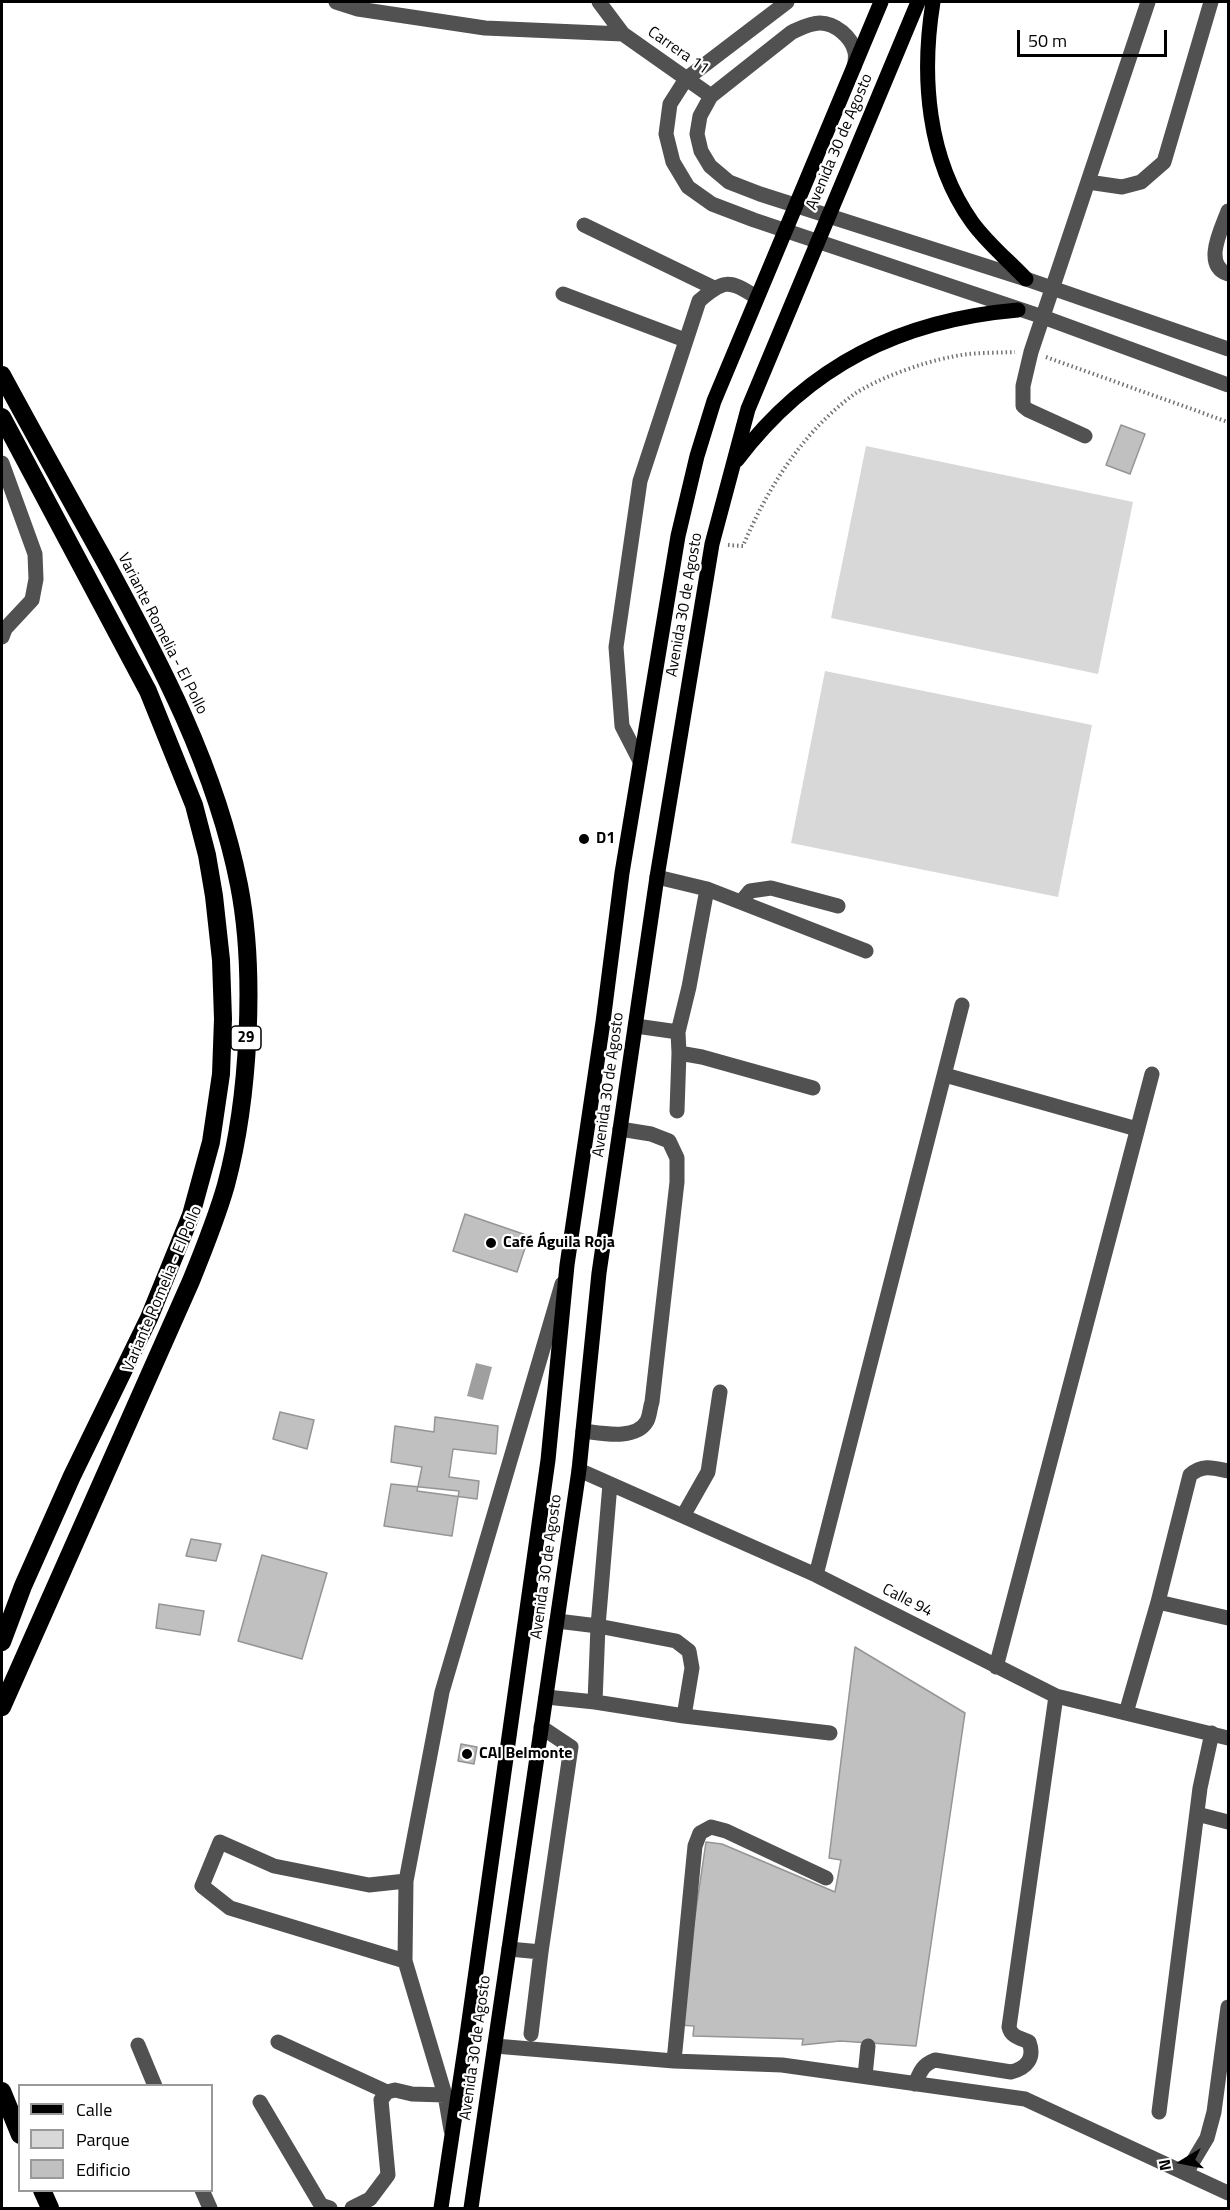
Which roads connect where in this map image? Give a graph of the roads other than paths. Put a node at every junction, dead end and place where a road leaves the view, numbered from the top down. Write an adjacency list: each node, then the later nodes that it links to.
1 (336, 2): 9 (street)
2 (599, 2): 9 (street, Carrera 11)
3 (787, 2): 11 (street)
4 (881, 2): 10 (main road, Avenida 30 de Agosto)
5 (918, 2): 31 (main road, Avenida 30 de Agosto)
6 (933, 2): 17 (main road)
7 (1148, 2): 13 (street)
8 (1211, 2): 13 (street)
9 (623, 34): 11 (street, Carrera 11)
10 (854, 67): 12 (street); 21 (main road, Avenida 30 de Agosto)
11 (686, 79): 12 (street, Carrera 11); 22 (street)
12 (711, 96): 17 (street)
13 (1088, 182): 19 (street)
14 (1228, 211): 16 (street)
15 (584, 225): 18 (street)
16 (1228, 274)
17 (1026, 279): 19 (street)
18 (714, 288): 21 (street); 24 (street)
19 (1053, 288): 23 (street); 25 (street)
20 (563, 294): 24 (street)
21 (756, 297): 33 (main road, Avenida 30 de Agosto)
22 (1018, 309): 23 (street); 31 (main road)
23 (1042, 317): 27 (street); 29 (street)
24 (686, 340): 33 (street)
25 (1228, 349)
26 (2, 375): 66 (highway, Variante Romelia - El Pollo / 29)
27 (1228, 385)
28 (2, 417): 61 (highway, Variante Romelia - El Pollo / 29)
29 (1085, 436)
30 (2, 463): 32 (street)
31 (732, 468): 34 (main road, Avenida 30 de Agosto)
32 (2, 637)
33 (640, 761): 49 (main road, Avenida 30 de Agosto)
34 (657, 878): 35 (street); 40 (main road, Avenida 30 de Agosto)
35 (707, 889): 36 (street); 41 (street)
36 (741, 902): 37 (street); 38 (street)
37 (838, 906)
38 (866, 951)
39 (962, 1005): 44 (street)
40 (636, 1026): 41 (street); 47 (main road, Avenida 30 de Agosto)
41 (678, 1032): 42 (street)
42 (679, 1053): 45 (street); 46 (street)
43 (1152, 1074): 48 (street)
44 (945, 1076): 48 (street); 56 (street)
45 (813, 1088)
46 (677, 1111)
47 (620, 1129): 51 (main road, Avenida 30 de Agosto); 51 (street)
48 (1137, 1129): 62 (street)
49 (567, 1265): 76 (street); 96 (main road, Avenida 30 de Agosto)
50 (720, 1392): 55 (street)
51 (583, 1431): 52 (main road, Avenida 30 de Agosto)
52 (579, 1470): 54 (street, Calle 94); 59 (main road, Avenida 30 de Agosto)
53 (1228, 1471): 57 (street)
54 (610, 1484): 55 (street, Calle 94); 60 (street)
55 (683, 1516): 56 (street, Calle 94)
56 (816, 1575): 62 (street, Calle 94)
57 (1158, 1602): 58 (street); 67 (street)
58 (1228, 1618)
59 (557, 1621): 60 (street); 64 (main road, Avenida 30 de Agosto)
60 (598, 1626): 65 (street); 68 (street)
61 (2, 1642)
62 (996, 1667): 63 (street, Calle 94)
63 (1056, 1696): 67 (street, Calle 94); 89 (street)
64 (546, 1697): 65 (street); 69 (main road, Avenida 30 de Agosto)
65 (595, 1702): 68 (street)
66 (2, 1707)
67 (1126, 1713): 71 (street, Calle 94)
68 (684, 1716): 70 (street)
69 (541, 1727): 77 (main road, Avenida 30 de Agosto); 78 (street)
70 (830, 1733)
71 (1212, 1733): 72 (street, Calle 94); 73 (street)
72 (1228, 1738)
73 (1197, 1814): 74 (street); 94 (street)
74 (1228, 1822)
75 (826, 1878): 86 (street)
76 (406, 1881): 79 (street); 79 (street)
77 (509, 1949): 78 (street); 84 (main road, Avenida 30 de Agosto)
78 (541, 1952): 81 (street)
79 (405, 1961): 92 (street)
80 (1228, 2007): 97 (street)
81 (531, 2034)
82 (279, 2042): 91 (street)
83 (138, 2045): 88 (street)
84 (495, 2046): 86 (street); 106 (main road, Avenida 30 de Agosto)
85 (868, 2046): 87 (street)
86 (674, 2061): 87 (street)
87 (865, 2076): 89 (street)
88 (155, 2084)
89 (915, 2084): 97 (street)
90 (2, 2091): 95 (highway)
91 (387, 2092): 92 (street); 104 (street)
92 (445, 2095): 96 (street)
93 (260, 2102): 103 (street)
94 (1159, 2112)
95 (18, 2130)
96 (452, 2133): 105 (main road, Avenida 30 de Agosto)
97 (1186, 2173): 100 (street)
98 (43, 2192): 101 (highway)
99 (202, 2192): 102 (street)
100 (1228, 2193)
101 (50, 2208)
102 (210, 2208)
103 (330, 2208)
104 (352, 2208)
105 (441, 2208)
106 (471, 2208)

